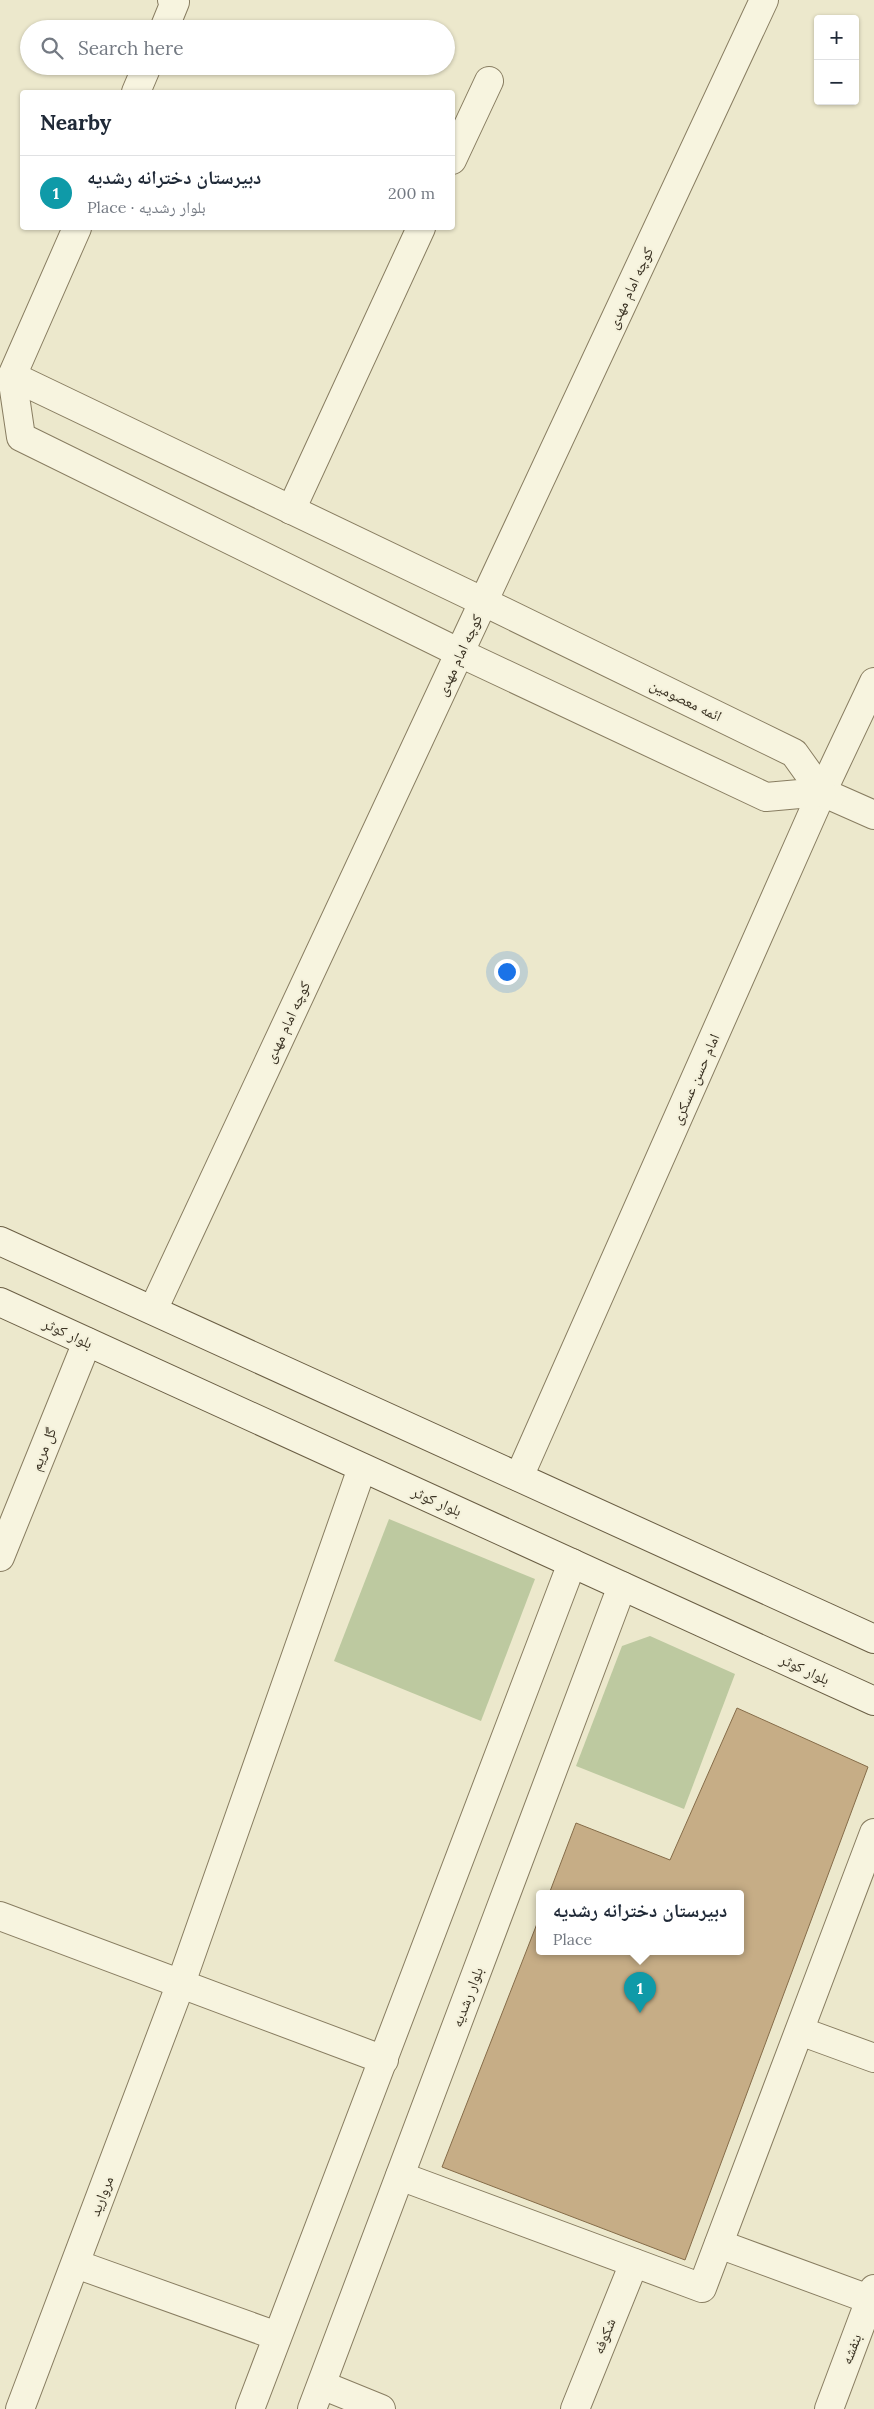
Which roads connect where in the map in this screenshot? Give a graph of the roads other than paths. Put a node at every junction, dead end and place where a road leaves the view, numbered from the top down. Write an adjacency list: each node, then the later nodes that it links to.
1 (172, 0): 3 (street)
2 (764, 0): 12 (street, کوچه امام مهدی)
3 (168, 20)
4 (143, 75): 6 (street)
5 (489, 81): 7 (street)
6 (137, 90)
7 (455, 154)
8 (76, 230): 10 (street)
9 (421, 230): 11 (street)
10 (12, 376): 11 (street, ائمه معصومین); 13 (street)
11 (291, 510): 12 (street, ائمه معصومین)
12 (484, 602): 13 (street, کوچه امام مهدی); 15 (street, ائمه معصومین)
13 (460, 653): 15 (street); 19 (street, کوچه امام مهدی)
14 (874, 682): 15 (street, امام حسن عسکری)
15 (822, 792): 16 (street); 22 (street, امام حسن عسکری)
16 (874, 815)
17 (0, 1241): 19 (street)
18 (0, 1302): 20 (street, بلوار کوثر)
19 (153, 1310): 22 (street)
20 (87, 1342): 21 (street, بلوار کوثر); 23 (street, گل مریم)
21 (362, 1468): 24 (street, بلوار کوثر); 30 (street, مروارید)
22 (519, 1477): 26 (street)
23 (0, 1557)
24 (572, 1563): 25 (street, بلوار کوثر); 33 (street)
25 (622, 1586): 27 (street, بلوار کوثر); 34 (street, بلوار رشدیه)
26 (874, 1639)
27 (874, 1701)
28 (874, 1833): 31 (street)
29 (0, 1916): 30 (street)
30 (182, 1983): 33 (street); 37 (street, مروارید)
31 (800, 2031): 32 (street); 35 (street)
32 (874, 2058)
33 (384, 2060): 39 (street)
34 (400, 2176): 36 (street); 40 (street, بلوار رشدیه)
35 (719, 2244): 36 (street); 38 (street)
36 (634, 2263): 44 (street, شکوفه)
37 (76, 2264): 39 (street); 41 (street, مروارید)
38 (873, 2297): 45 (street, بنفشه)
39 (277, 2336): 42 (street)
40 (317, 2397): 43 (street)
41 (20, 2409)
42 (250, 2409)
43 (381, 2409)
44 (574, 2409)
45 (829, 2409)

